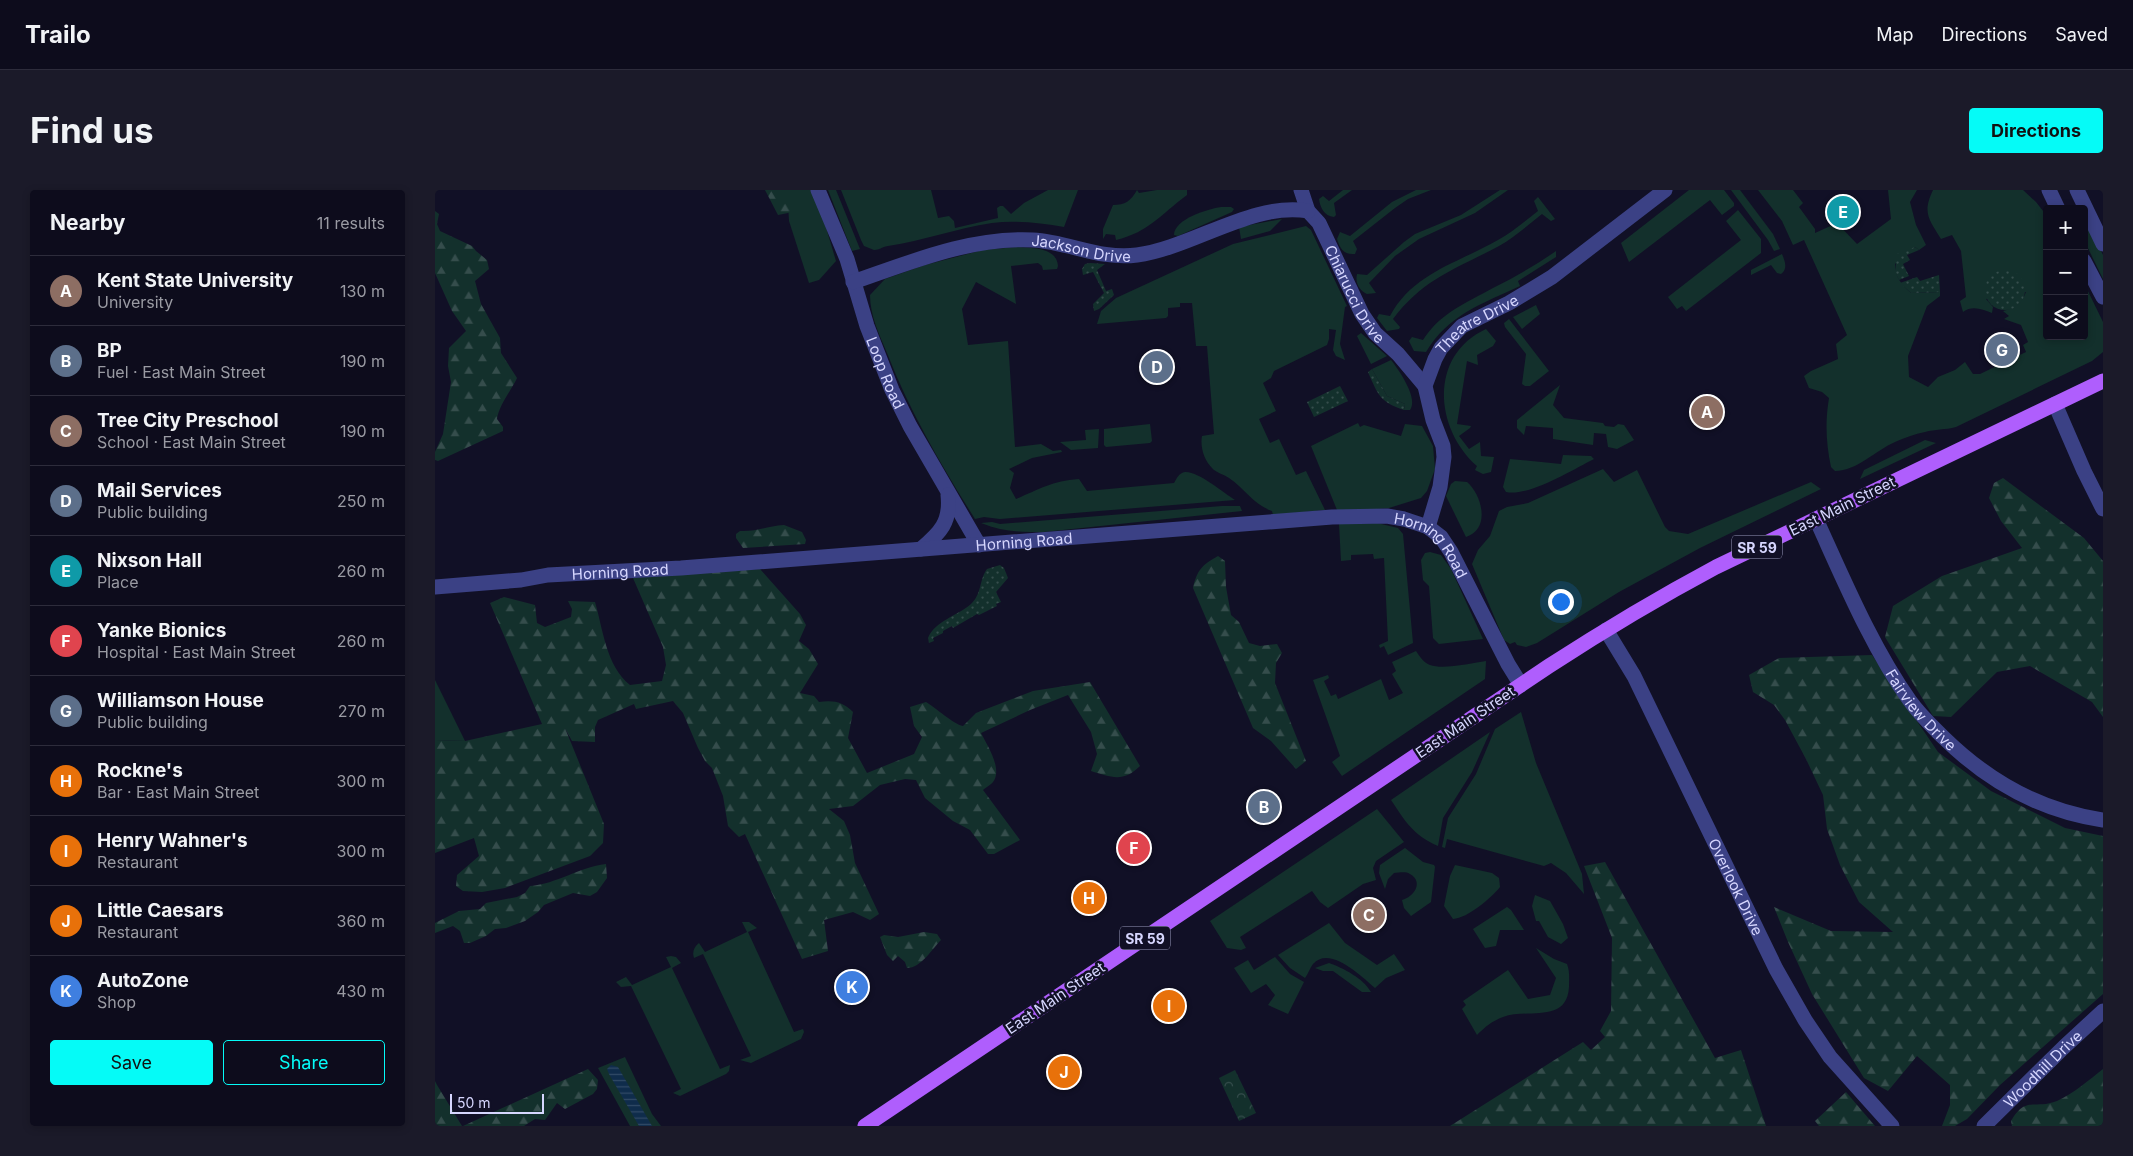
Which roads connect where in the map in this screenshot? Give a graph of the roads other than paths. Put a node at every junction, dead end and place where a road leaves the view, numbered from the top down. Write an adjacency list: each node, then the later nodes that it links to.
1 (818, 190): 10 (street, Loop Road)
2 (1301, 190): 7 (street, Chiarucci Drive)
3 (1665, 190): 13 (street, Theatre Drive)
4 (2049, 190): 6 (street)
5 (2077, 190): 8 (street)
6 (2056, 205)
7 (1308, 211): 10 (street, Jackson Drive); 13 (street, Chiarucci Drive)
8 (2103, 244)
9 (2088, 269): 11 (street)
10 (853, 282): 15 (street, Loop Road)
11 (2103, 297)
12 (2103, 381): 14 (main road, East Main Street / SR 59)
13 (1425, 386): 18 (street)
14 (2055, 404): 16 (street); 17 (main road, East Main Street / SR 59)
15 (948, 494): 19 (street, Loop Road); 20 (street)
16 (2103, 509)
17 (1816, 519): 22 (main road, East Main Street / SR 59); 24 (street, Fairview Drive)
18 (1428, 527): 19 (street, Horning Road); 23 (street, Horning Road)
19 (979, 545): 20 (street, Horning Road)
20 (921, 549): 21 (street, Horning Road)
21 (435, 587)
22 (1605, 630): 23 (main road, East Main Street / SR 59); 27 (street, Overlook Drive)
23 (1521, 684): 26 (main road, East Main Street / SR 59)
24 (2103, 820)
25 (2103, 1011): 28 (street, Woodhill Drive)
26 (865, 1126)
27 (1892, 1126)
28 (1984, 1126)

